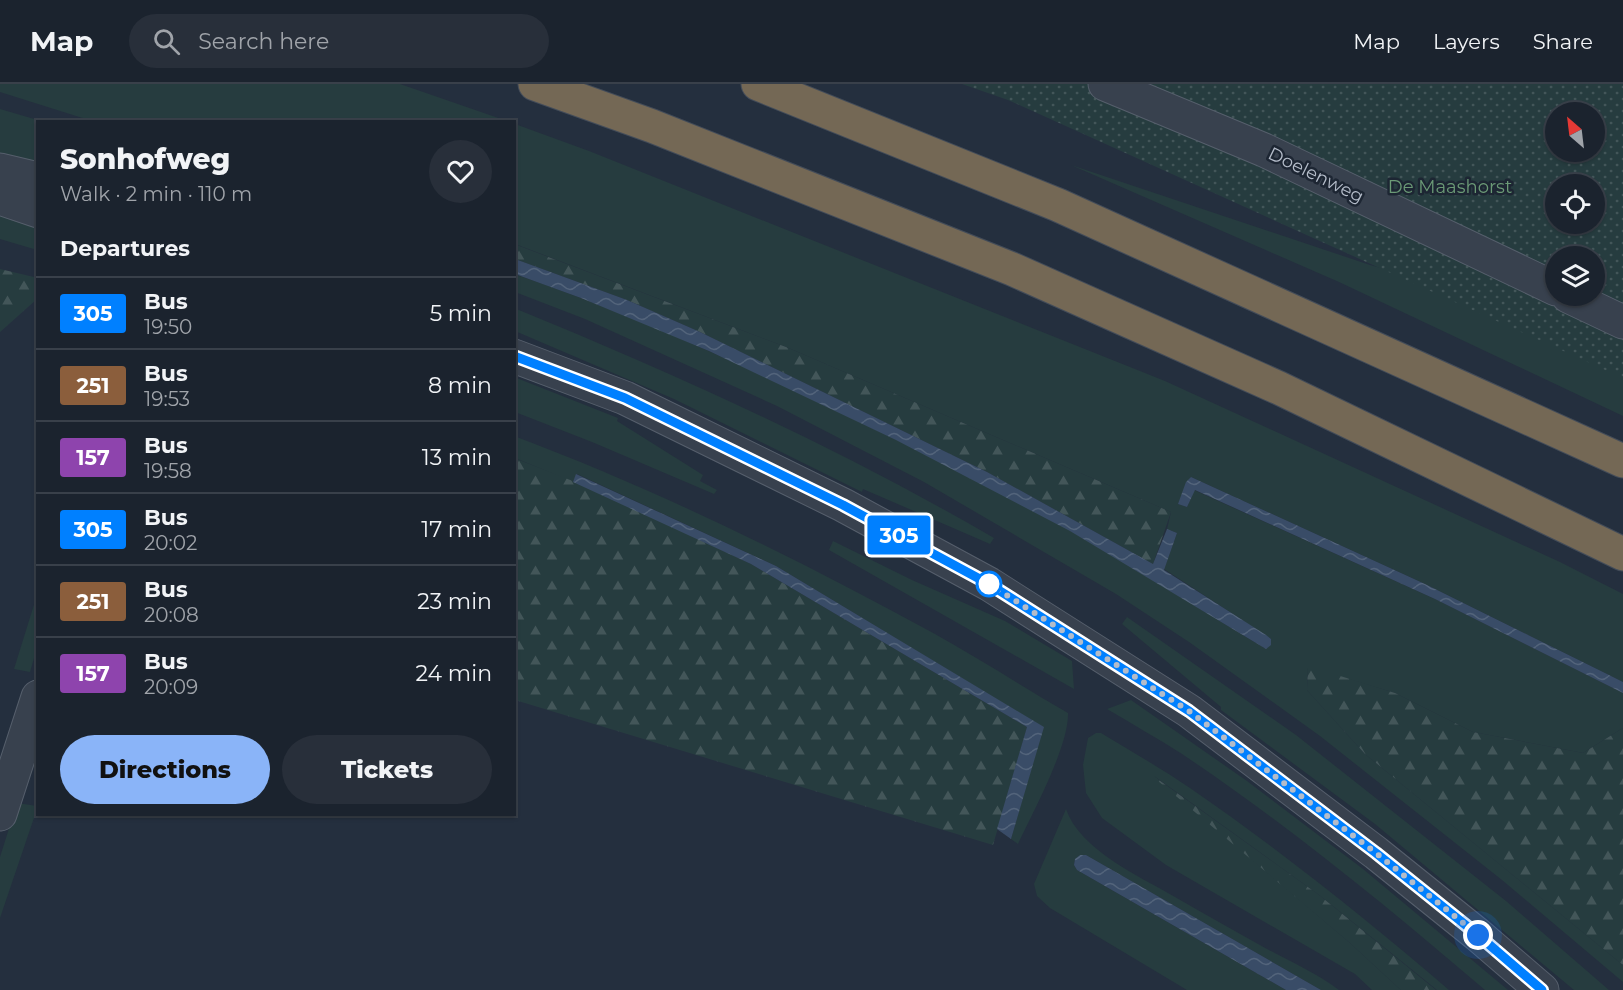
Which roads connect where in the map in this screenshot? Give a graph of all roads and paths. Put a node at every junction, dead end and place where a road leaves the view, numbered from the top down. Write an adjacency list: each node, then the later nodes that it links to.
1 (535, 84): 13 (highway)
2 (758, 84): 12 (highway)
3 (1105, 84): 8 (street, Doelenweg)
4 (0, 170): 5 (street)
5 (36, 179)
6 (0, 198): 7 (street)
7 (36, 210)
8 (1545, 285)
9 (1589, 306): 10 (street)
10 (1623, 322)
11 (516, 357): 16 (street)
12 (1623, 461)
13 (1623, 554)
14 (36, 703): 15 (street)
15 (0, 814)
16 (1542, 990)

